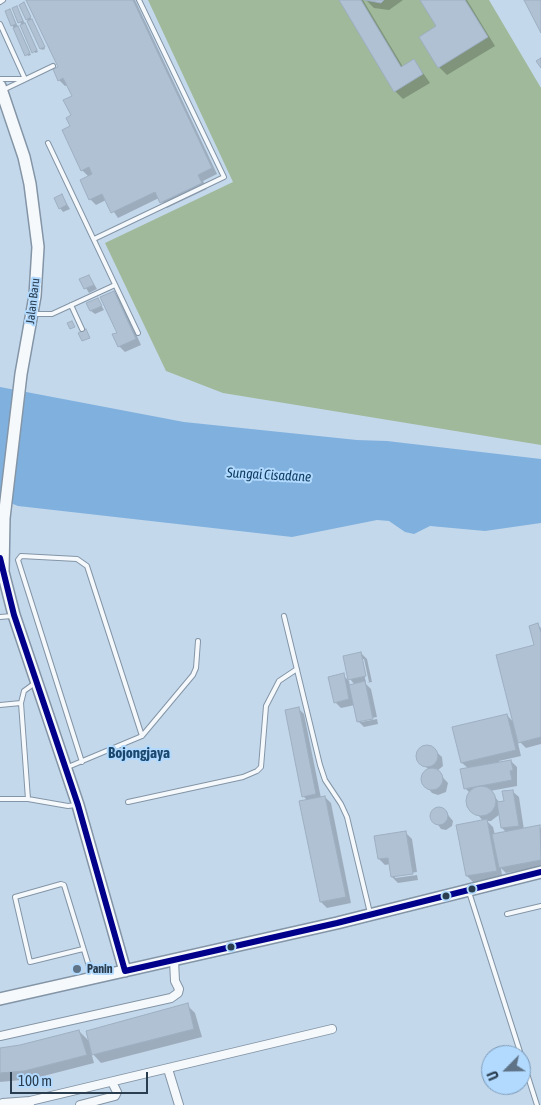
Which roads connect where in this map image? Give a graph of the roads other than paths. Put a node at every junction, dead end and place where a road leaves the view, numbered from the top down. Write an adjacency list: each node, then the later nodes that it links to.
1 (139, 0): 8 (lane)
2 (0, 24): 5 (lane)
3 (53, 66): 5 (lane)
4 (0, 79): 5 (lane)
5 (25, 79): 6 (lane)
6 (1, 89): 11 (main road, Jalan Baru)
7 (48, 143): 8 (lane)
8 (94, 239): 9 (lane)
9 (115, 285): 10 (lane); 13 (lane)
10 (71, 305): 11 (lane); 12 (lane)
11 (32, 314): 14 (main road, Jalan Baru)
12 (82, 329)
13 (138, 333)
14 (3, 517): 16 (main road, Jalan Baru)
15 (0, 558): 16 (main road)
16 (3, 571): 17 (main road)
17 (14, 615): 19 (lane); 22 (main road)
18 (284, 616): 21 (lane)
19 (0, 617)
20 (198, 641): 25 (lane)
21 (297, 669): 30 (lane); 36 (lane)
22 (37, 682): 23 (lane); 27 (main road)
23 (21, 703): 24 (lane); 29 (lane)
24 (0, 705)
25 (142, 736): 26 (lane); 26 (lane)
26 (82, 762): 27 (lane)
27 (66, 768): 31 (main road)
28 (0, 799): 29 (lane)
29 (28, 799): 31 (lane)
30 (128, 802)
31 (78, 805): 39 (main road)
32 (541, 872): 33 (main road)
33 (468, 890): 36 (main road); 50 (lane)
34 (541, 906): 35 (lane)
35 (507, 914)
36 (371, 915): 38 (main road)
37 (83, 949): 37 (lane); 40 (lane)
38 (174, 960): 39 (main road); 43 (street)
39 (126, 971): 40 (main road)
40 (92, 978): 41 (main road)
41 (0, 999)
42 (332, 1029): 44 (street)
43 (0, 1036)
44 (168, 1069): 45 (street); 49 (street)
45 (112, 1082): 47 (street); 48 (street)
46 (3, 1103): 47 (street)
47 (30, 1103)
48 (80, 1105)
49 (179, 1105)
50 (537, 1105)

